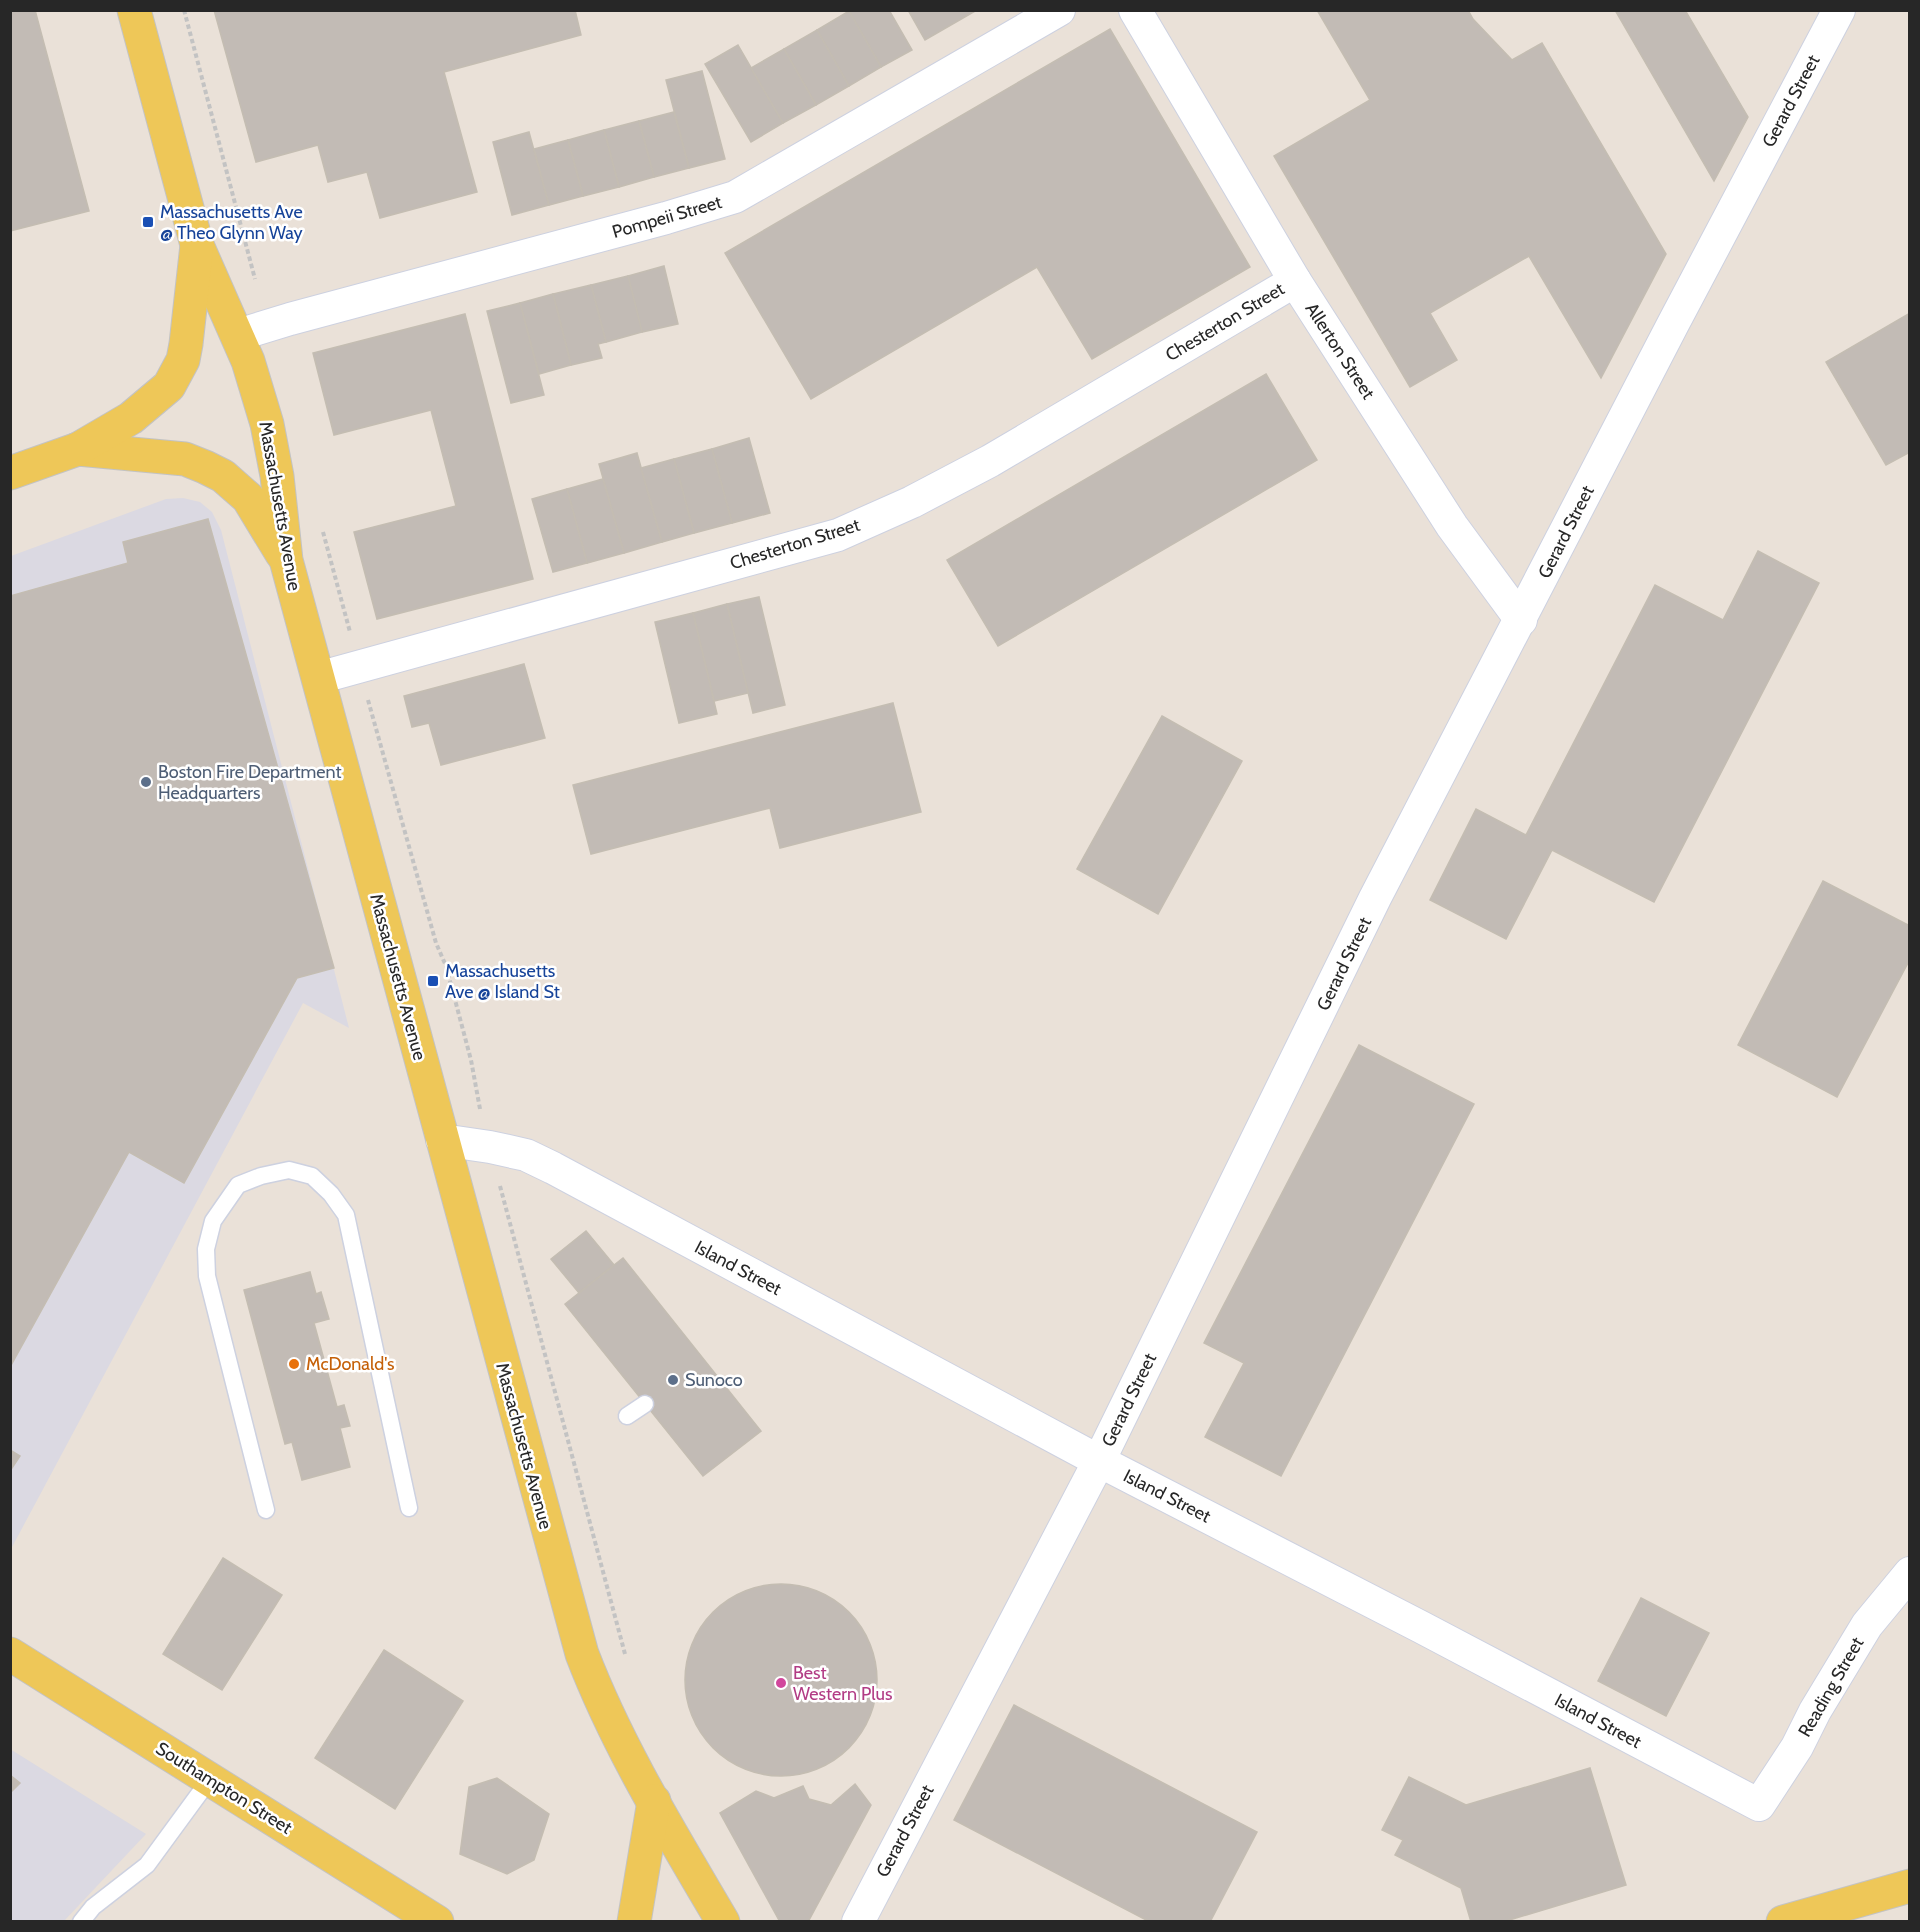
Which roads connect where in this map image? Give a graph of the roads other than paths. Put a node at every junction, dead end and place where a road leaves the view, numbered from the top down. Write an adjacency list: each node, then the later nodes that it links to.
1 (134, 10): 5 (main road, Massachusetts Avenue)
2 (1059, 10): 7 (street, Pompeii Street)
3 (1135, 10): 6 (street, Allerton Street)
4 (1839, 10): 11 (street, Gerard Street)
5 (197, 245): 7 (main road, Massachusetts Avenue); 8 (main road)
6 (1295, 280): 11 (street, Allerton Street); 12 (street, Chesterton Street)
7 (253, 330): 10 (main road, Massachusetts Avenue)
8 (78, 449): 9 (main road); 10 (main road)
9 (10, 473)
10 (286, 560): 12 (main road, Massachusetts Avenue)
11 (1521, 620): 16 (street, Gerard Street)
12 (318, 678): 13 (main road, Massachusetts Avenue)
13 (442, 1140): 16 (street, Island Street); 22 (main road, Massachusetts Avenue)
14 (645, 1404): 15 (lane)
15 (627, 1416)
16 (1099, 1461): 23 (street, Island Street); 29 (street, Gerard Street)
17 (409, 1509): 18 (lane)
18 (266, 1510)
19 (1910, 1573): 23 (street, Reading Street)
20 (10, 1654): 21 (main road, Southampton Street)
21 (210, 1779): 25 (lane); 26 (main road, Southampton Street)
22 (654, 1801): 27 (main road); 28 (main road, Massachusetts Avenue)
23 (1759, 1805)
24 (1910, 1886): 30 (main road)
25 (81, 1922)
26 (438, 1922)
27 (634, 1922)
28 (723, 1922)
29 (858, 1922)
30 (1783, 1922)

